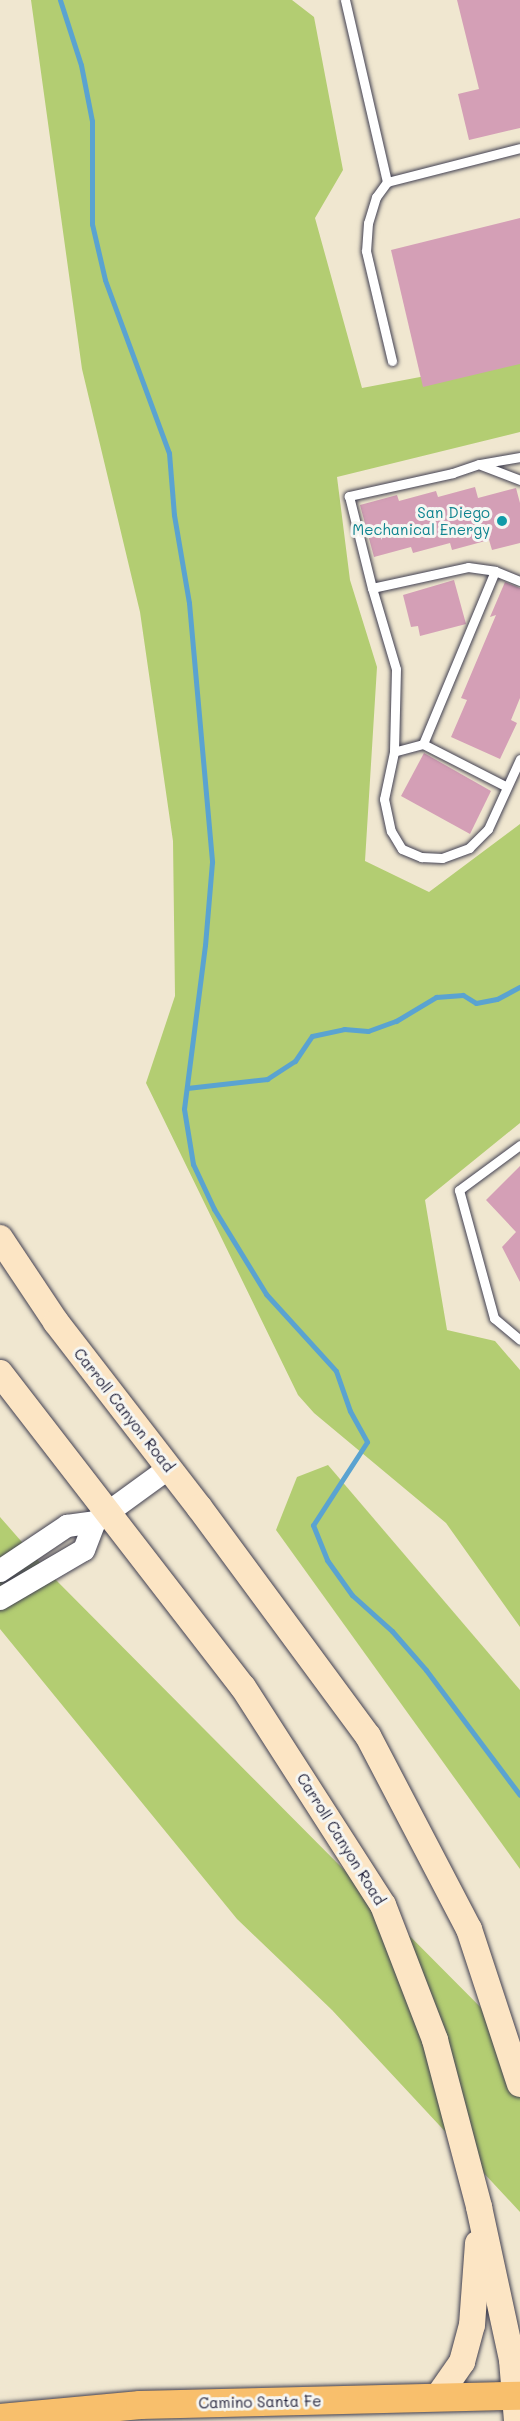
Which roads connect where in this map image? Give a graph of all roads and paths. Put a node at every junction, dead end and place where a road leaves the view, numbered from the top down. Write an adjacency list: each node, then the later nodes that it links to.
1 (345, 0): 3 (lane)
2 (520, 148): 3 (lane)
3 (387, 182): 4 (lane)
4 (392, 361)
5 (520, 457): 6 (lane)
6 (479, 464): 7 (lane); 10 (lane)
7 (520, 480)
8 (495, 571): 9 (lane); 10 (lane); 11 (lane)
9 (520, 580)
10 (372, 588): 12 (lane)
11 (423, 744): 12 (lane); 14 (lane)
12 (394, 752): 14 (lane)
13 (520, 759): 14 (lane)
14 (507, 787)
15 (520, 1145): 17 (lane)
16 (0, 1238): 19 (main road, Carroll Canyon Road)
17 (520, 1341)
18 (0, 1373): 20 (main road, Carroll Canyon Road)
19 (169, 1468): 20 (street); 23 (main road, Carroll Canyon Road)
20 (101, 1516): 21 (street); 22 (street); 24 (main road, Carroll Canyon Road)
21 (0, 1571)
22 (0, 1599)
23 (520, 2084)
24 (480, 2207): 25 (main road); 26 (main road, Carroll Canyon Road)
25 (437, 2398): 26 (main road, Camino Santa Fe); 27 (main road, Camino Santa Fe)
26 (518, 2405)
27 (0, 2418)

